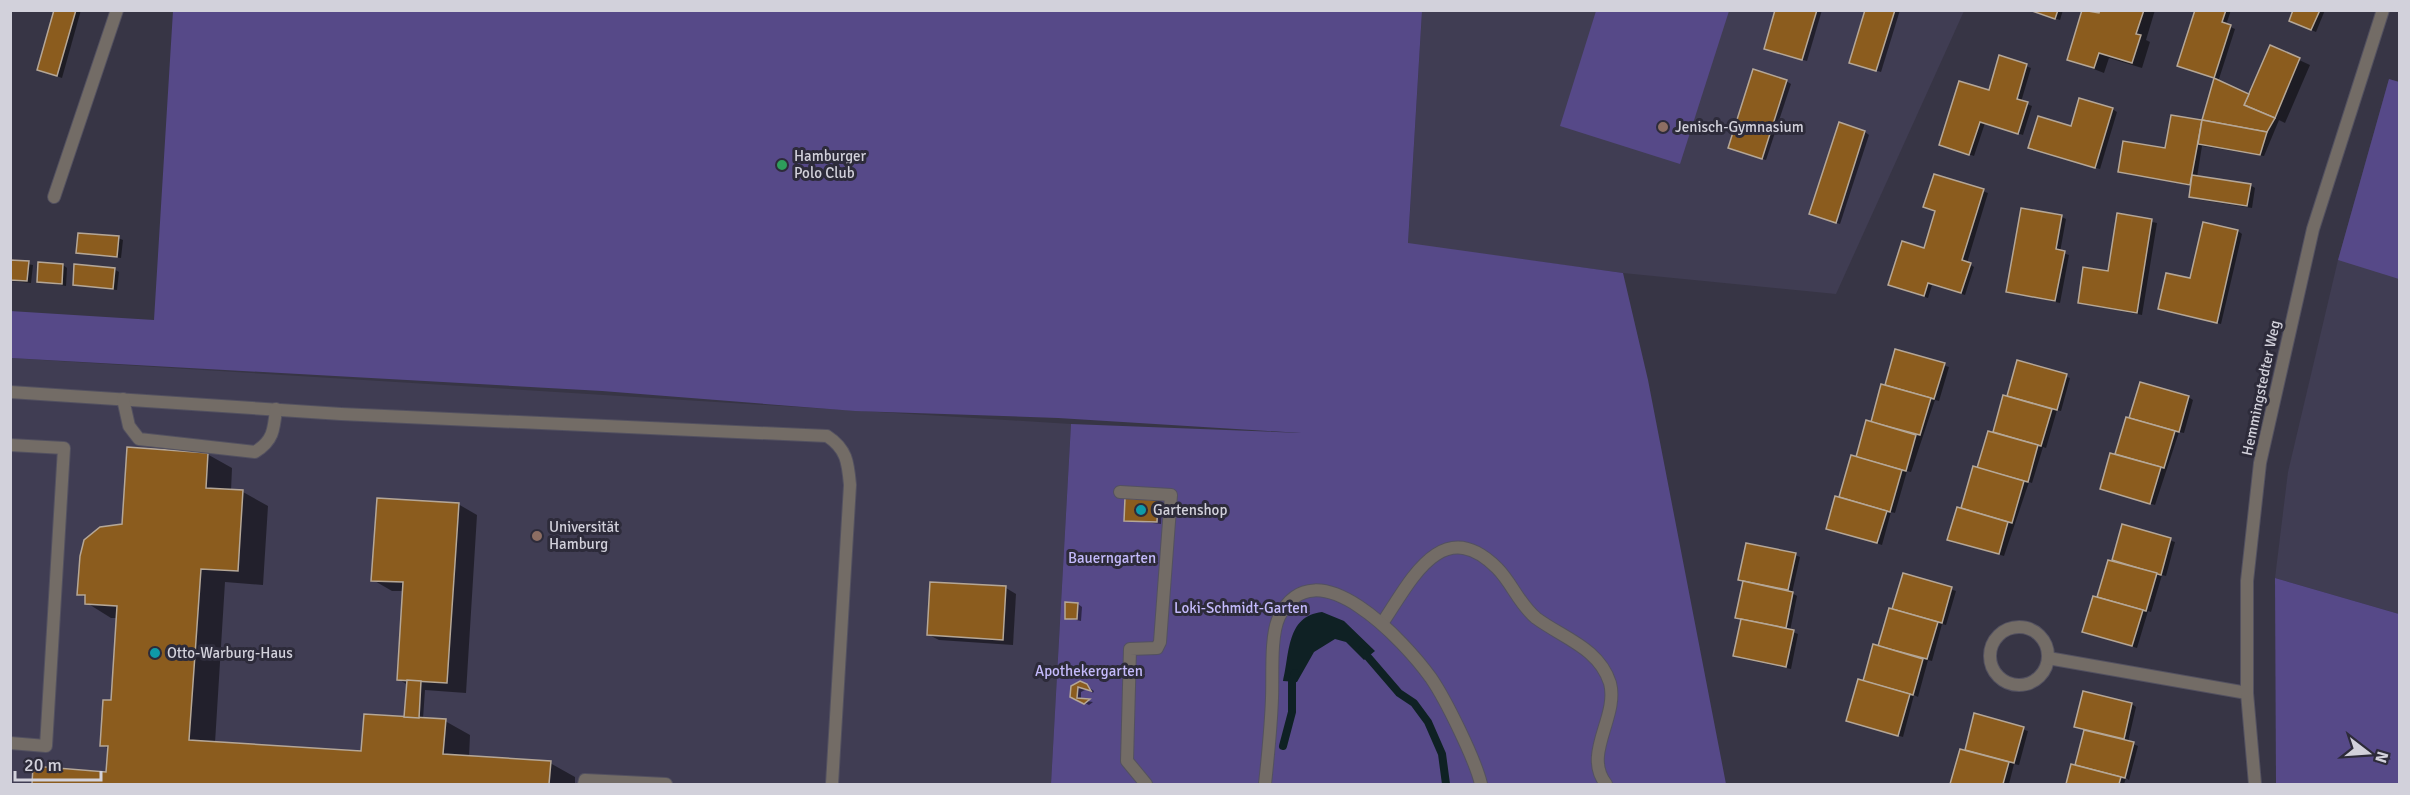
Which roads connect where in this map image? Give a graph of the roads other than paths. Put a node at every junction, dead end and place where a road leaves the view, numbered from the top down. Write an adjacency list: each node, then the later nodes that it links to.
1 (117, 10): 3 (street)
2 (2383, 10): 11 (street, Hemmingstedter Weg)
3 (54, 197)
4 (10, 392): 5 (street)
5 (123, 399): 6 (street); 6 (street)
6 (276, 409): 15 (street)
7 (10, 446): 12 (street)
8 (1120, 492): 16 (street)
9 (1383, 622): 17 (street); 18 (street); 19 (street)
10 (2048, 658): 10 (street); 11 (street)
11 (2247, 693): 20 (street, Hemmingstedter Weg)
12 (10, 743)
13 (584, 784): 14 (street)
14 (666, 784)
15 (832, 784)
16 (1146, 784)
17 (1265, 784)
18 (1481, 784)
19 (1606, 784)
20 (2255, 784)

